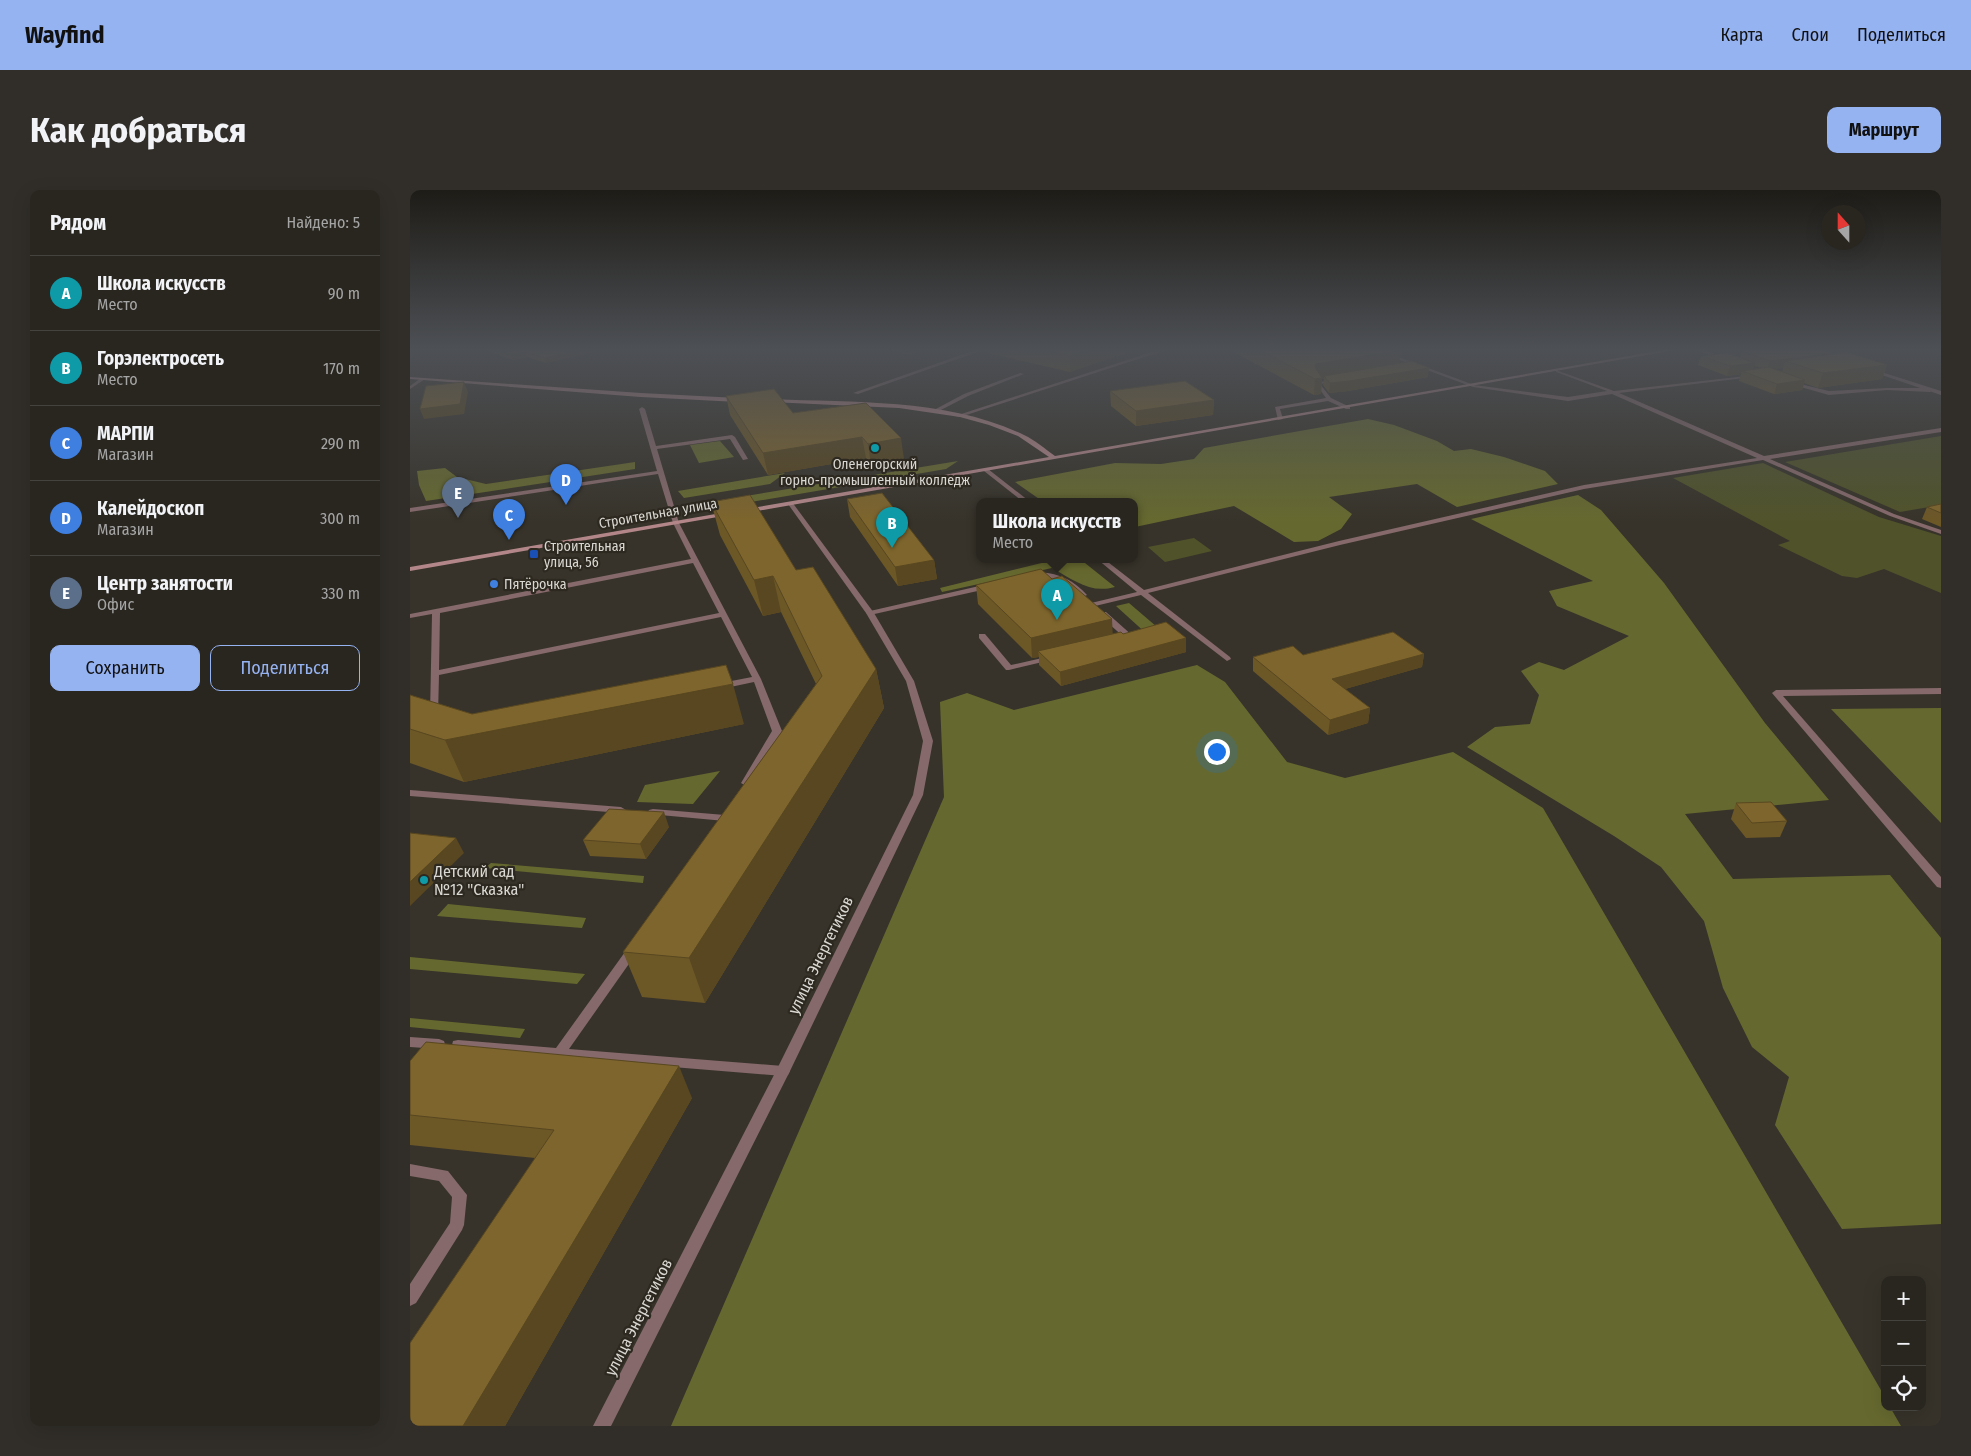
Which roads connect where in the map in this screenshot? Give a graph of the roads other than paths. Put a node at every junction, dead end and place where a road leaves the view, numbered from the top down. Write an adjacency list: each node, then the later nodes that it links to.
1 (877, 407): 10 (street)
2 (944, 407): 10 (street)
3 (988, 407): 11 (street)
4 (1285, 407): 12 (street)
5 (1345, 407): 8 (street)
6 (1355, 407): 8 (street, Строительная улица)
7 (1646, 407): 17 (street)
8 (1348, 408): 12 (street, Строительная улица)
9 (642, 409): 14 (street)
10 (935, 411): 11 (street)
11 (958, 416): 16 (street)
12 (1280, 419): 16 (street, Строительная улица)
13 (1941, 430): 17 (street)
14 (653, 448): 15 (street); 19 (street)
15 (745, 458)
16 (1056, 458): 18 (street, Строительная улица)
17 (1762, 458): 26 (street); 32 (street)
18 (986, 470): 20 (street); 21 (street, Строительная улица)
19 (660, 472): 22 (street); 25 (street)
20 (1022, 498)
21 (790, 504): 23 (street, Строительная улица); 36 (street, улица Энергетиков)
22 (410, 510)
23 (742, 512)
24 (733, 513): 25 (street, Строительная улица)
25 (676, 523): 27 (street); 29 (street, Строительная улица)
26 (1941, 532)
27 (695, 560): 34 (street); 35 (street)
28 (1105, 563): 32 (street)
29 (410, 569)
30 (1029, 577): 33 (street)
31 (1001, 583): 36 (street)
32 (1142, 592): 33 (street); 41 (street)
33 (1094, 605): 39 (street)
34 (436, 611): 37 (street); 42 (street)
35 (723, 614): 42 (street); 43 (street)
36 (870, 614): 54 (street, улица Энергетиков)
37 (410, 616)
38 (982, 636): 40 (street)
39 (1121, 641)
40 (1056, 657)
41 (1227, 659)
42 (435, 673): 46 (street)
43 (757, 679): 44 (street); 48 (street)
44 (709, 689)
45 (1941, 692): 50 (street)
46 (443, 717)
47 (410, 793): 49 (street)
48 (739, 794)
49 (725, 818)
50 (1941, 884)
51 (640, 939): 53 (street)
52 (410, 1042): 53 (street)
53 (560, 1052): 54 (street)
54 (784, 1071): 57 (street, улица Энергетиков)
55 (410, 1170): 56 (street)
56 (410, 1298)
57 (602, 1426)

